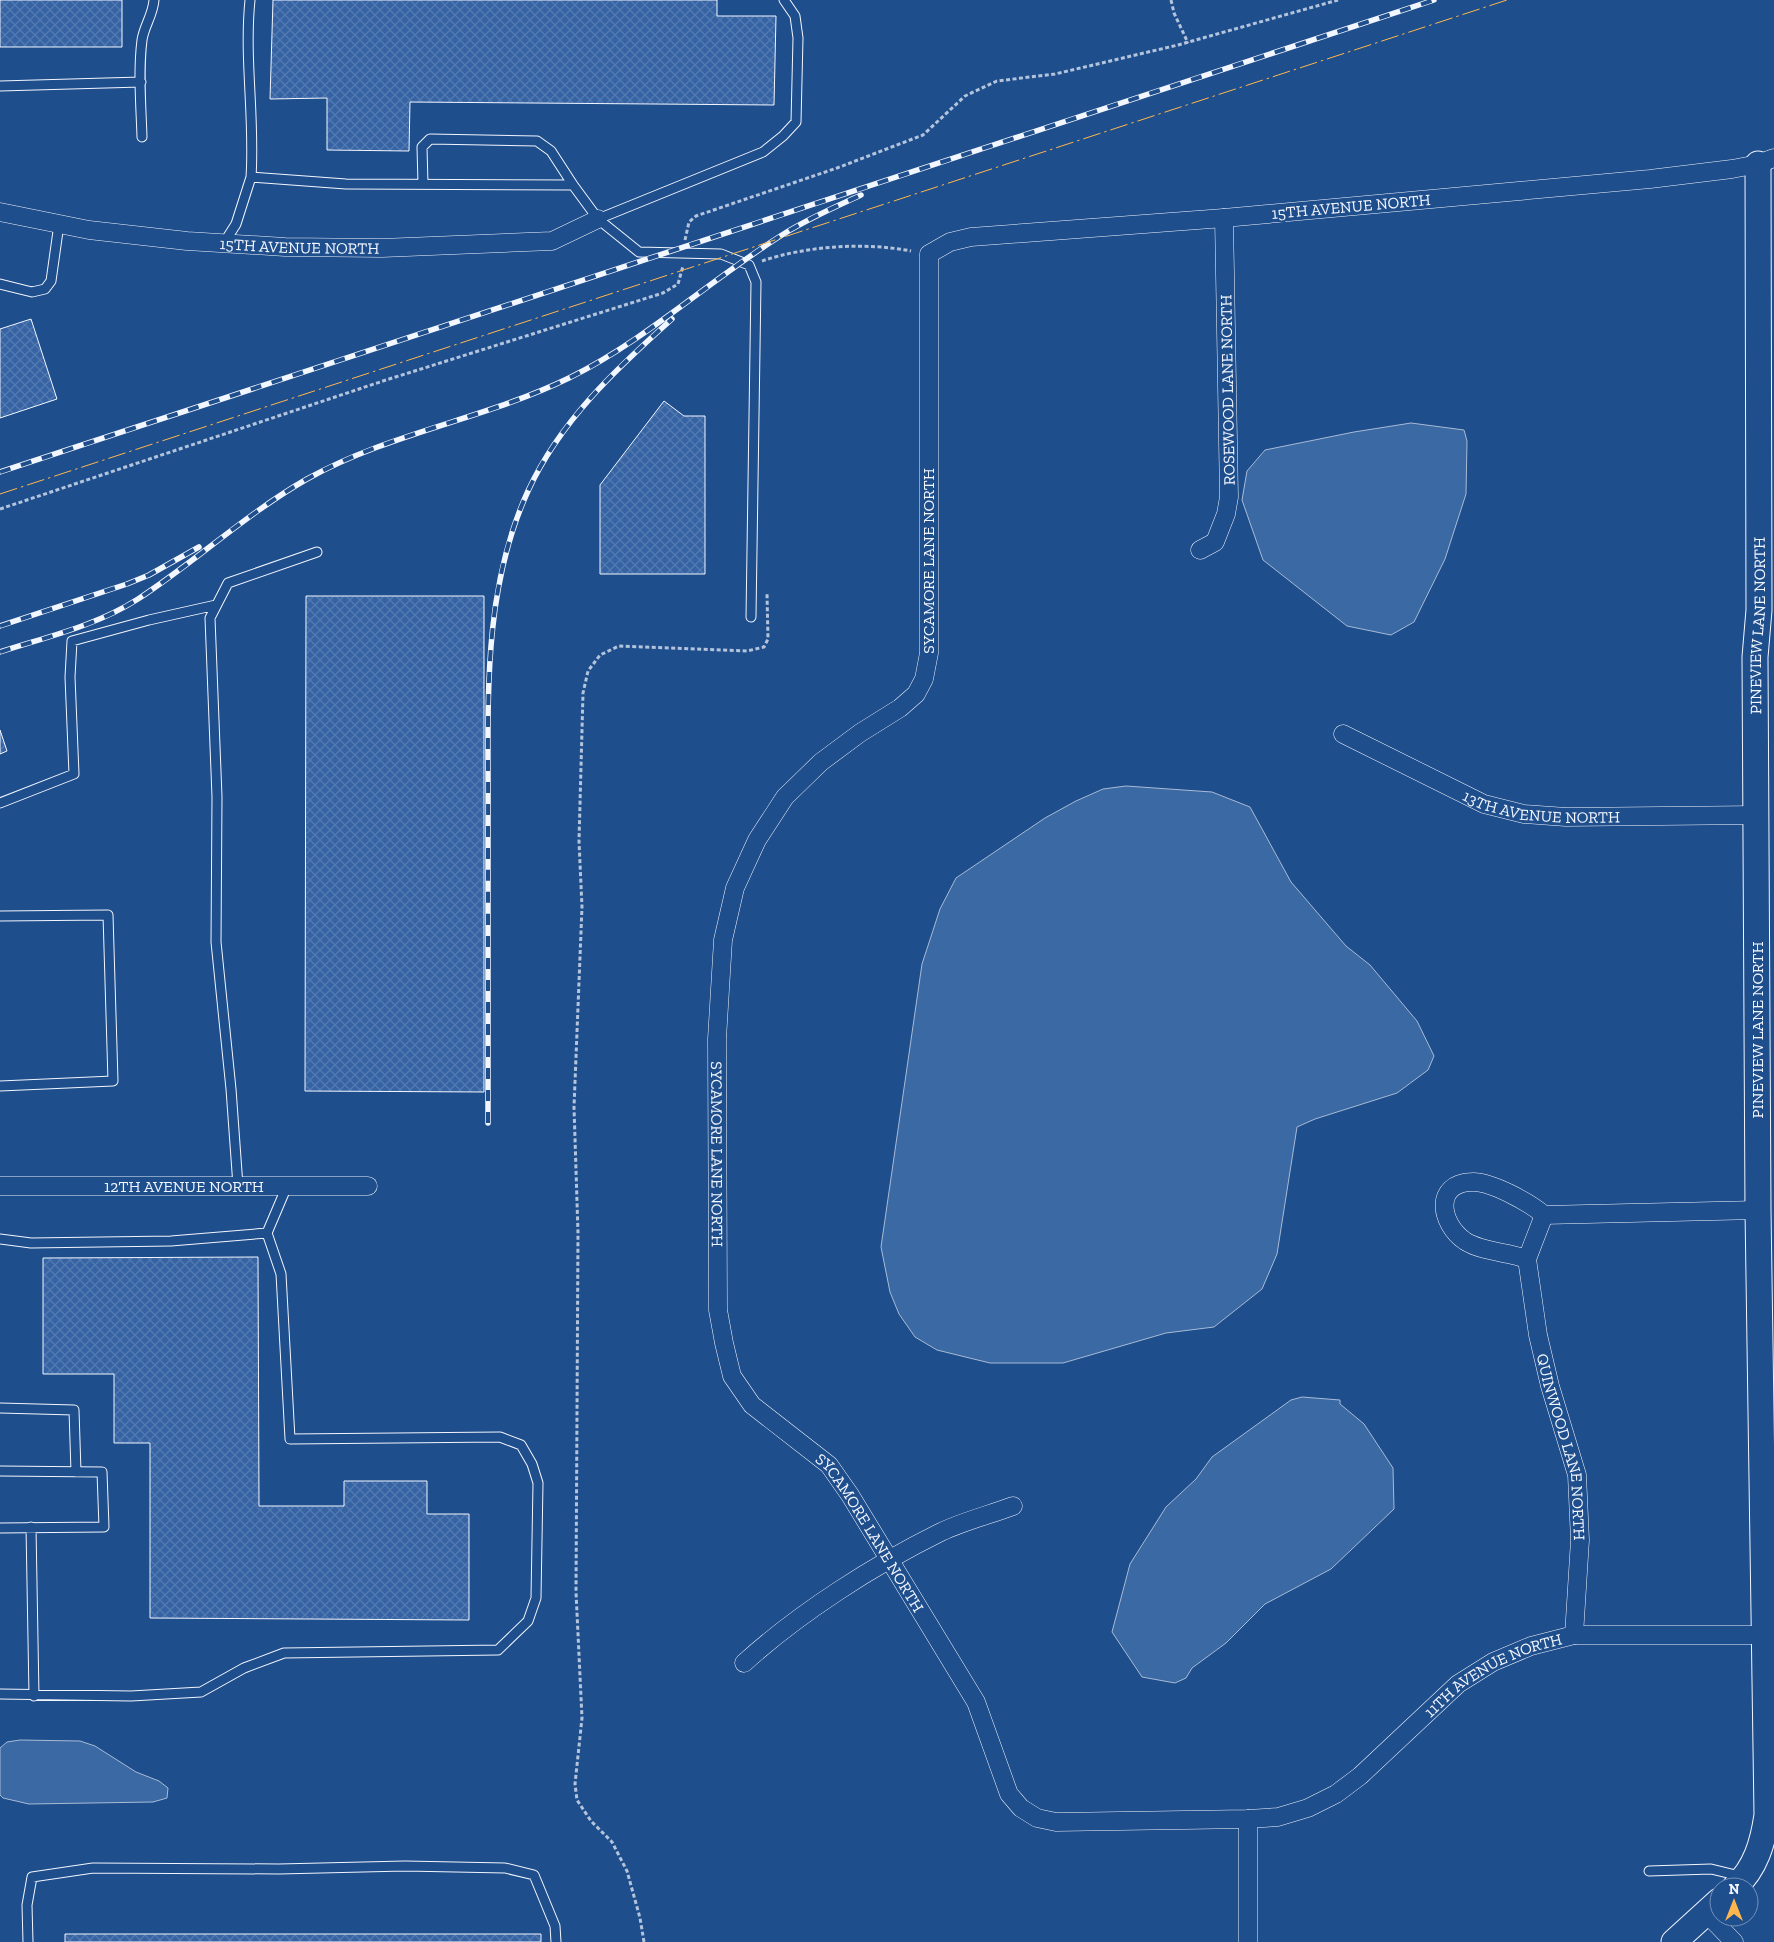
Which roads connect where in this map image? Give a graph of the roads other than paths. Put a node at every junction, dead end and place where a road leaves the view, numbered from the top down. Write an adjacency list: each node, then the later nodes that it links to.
1 (154, 0): 4 (lane)
2 (250, 0): 8 (lane)
3 (784, 0): 13 (lane)
4 (141, 82): 5 (lane); 6 (lane)
5 (0, 86)
6 (142, 137)
7 (1766, 161): 12 (street, 15TH AVENUE NORTH); 24 (street, PINEVIEW LANE NORTH)
8 (251, 177): 9 (lane); 15 (lane)
9 (423, 184): 10 (lane); 10 (lane)
10 (573, 186): 13 (lane)
11 (0, 212): 14 (street, 15TH AVENUE NORTH)
12 (1224, 218): 16 (street, 15TH AVENUE NORTH); 18 (street, ROSEWOOD LANE NORTH)
13 (598, 219): 15 (street, 15TH AVENUE NORTH); 21 (lane)
14 (59, 224): 15 (street, 15TH AVENUE NORTH); 17 (lane)
15 (224, 243)
16 (929, 254): 42 (street, SYCAMORE LANE NORTH)
17 (0, 284)
18 (1200, 550)
19 (317, 552): 20 (lane)
20 (216, 605): 23 (lane); 28 (lane)
21 (751, 617)
22 (1343, 734): 24 (street, 13TH AVENUE NORTH)
23 (0, 803)
24 (1756, 815): 31 (street, PINEVIEW LANE NORTH)
25 (0, 916): 26 (lane)
26 (0, 1086)
27 (0, 1186): 28 (street, 12TH AVENUE NORTH)
28 (238, 1186): 29 (street, 12TH AVENUE NORTH)
29 (288, 1186): 30 (street, 12TH AVENUE NORTH); 33 (lane)
30 (368, 1186)
31 (1758, 1210): 32 (street); 44 (street, PINEVIEW LANE NORTH)
32 (1544, 1215): 35 (street, QUINWOOD LANE NORTH); 35 (street)
33 (267, 1233): 34 (lane); 47 (lane)
34 (0, 1240)
35 (1527, 1259): 43 (street, QUINWOOD LANE NORTH)
36 (0, 1408): 38 (lane)
37 (0, 1471): 38 (lane)
38 (76, 1472): 41 (lane)
39 (1013, 1506): 42 (street)
40 (0, 1528): 41 (lane)
41 (31, 1528): 47 (lane)
42 (891, 1560): 45 (street); 48 (street, SYCAMORE LANE NORTH)
43 (1574, 1635): 44 (street, 11TH AVENUE NORTH); 48 (street, 11TH AVENUE NORTH)
44 (1770, 1635): 51 (street, PINEVIEW LANE NORTH)
45 (744, 1663)
46 (0, 1694): 47 (lane)
47 (34, 1696)
48 (1248, 1819): 56 (street)
49 (1649, 1871): 50 (lane)
50 (1729, 1877)
51 (1744, 1877)
52 (1709, 1910): 57 (street)
53 (1725, 1927): 58 (street)
54 (28, 1942): 55 (lane)
55 (556, 1942)
56 (1248, 1942)
57 (1674, 1942)
58 (1734, 1942)

